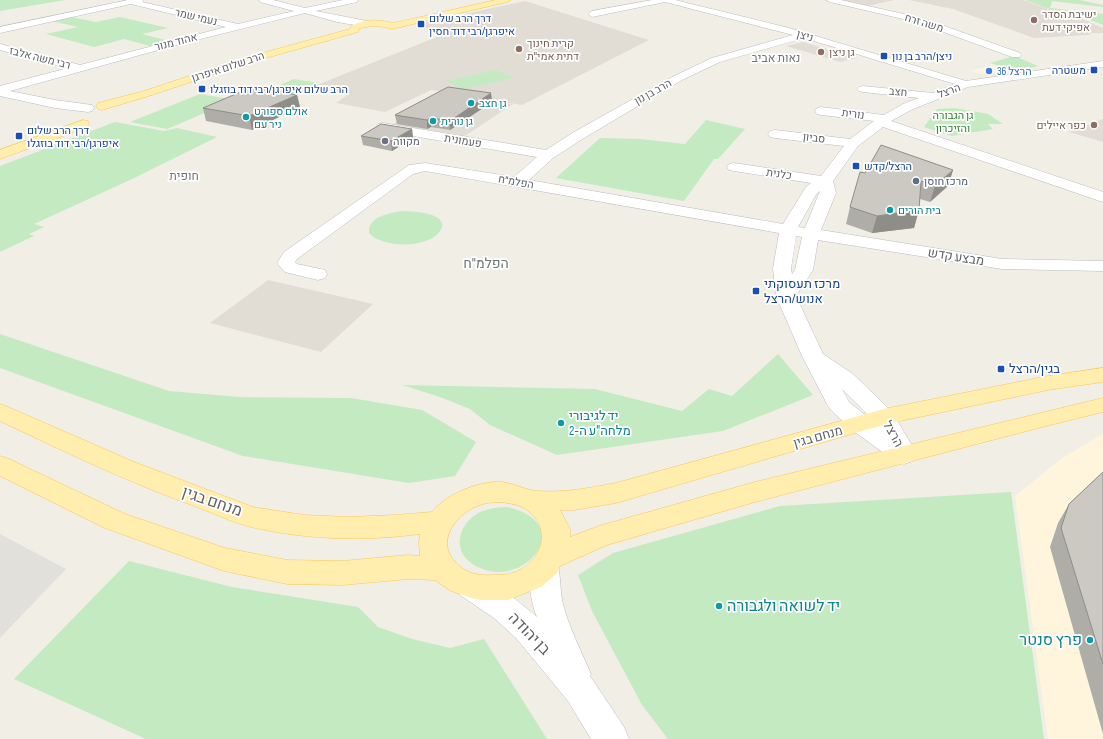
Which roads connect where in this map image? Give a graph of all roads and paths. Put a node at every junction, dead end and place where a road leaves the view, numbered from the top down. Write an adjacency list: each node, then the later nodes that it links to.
1 (263, 0): 8 (street)
2 (354, 0): 8 (street, אהוד מנור)
3 (485, 0): 11 (main road)
4 (507, 0): 12 (main road)
5 (665, 0): 9 (street); 17 (street, ניצן)
6 (830, 0): 19 (street, משה זרח)
7 (135, 1): 13 (street, נעמי שמר); 15 (street)
8 (305, 10): 10 (street); 13 (street, אהוד מנור)
9 (592, 14)
10 (337, 19): 14 (street); 16 (street)
11 (382, 23): 12 (main road); 16 (main road)
12 (392, 26): 16 (main road)
13 (238, 27): 21 (street, אהוד מנור)
14 (355, 29): 16 (main road); 27 (main road, הרב שלום איפרגן)
15 (0, 30)
16 (370, 31): 27 (main road, הרב שלום איפרגן)
17 (805, 35): 22 (street, ניצן); 37 (street, הרב בן נון)
18 (0, 47): 21 (street, רבי משה אלבז)
19 (1016, 55)
20 (1103, 64): 22 (street, הרצל)
21 (81, 68): 24 (street, אהוד מנור)
22 (966, 84): 25 (street, הרצל)
23 (862, 89): 25 (street, חצב)
24 (0, 91): 26 (street)
25 (933, 96): 31 (street, הרצל)
26 (55, 104): 28 (street); 30 (street)
27 (102, 106): 28 (main road)
28 (88, 108): 30 (main road)
29 (821, 110): 31 (street, נורית)
30 (64, 118): 35 (main road); 36 (main road)
31 (883, 120): 34 (street, הרצל); 41 (street)
32 (378, 127): 37 (street, פעמונית)
33 (775, 134): 34 (street, סביון)
34 (853, 143): 39 (street, הרצל)
35 (0, 145)
36 (0, 155)
37 (548, 155): 40 (street, הרב בן נון)
38 (734, 167): 39 (street, כלנית)
39 (825, 181): 42 (street, הרצל); 43 (street)
40 (517, 182): 42 (street, הפלמ"ח); 45 (street, הפלמ"ח)
41 (1103, 197)
42 (788, 230): 43 (street, הפלמ"ח); 46 (street, הרצל)
43 (811, 234): 44 (street, מבצע קדש); 46 (street)
44 (1103, 266)
45 (318, 274)
46 (786, 296): 47 (street, הרצל)
47 (812, 356): 51 (street, הרצל); 52 (street, הרצל)
48 (1103, 375): 51 (main road, מנחם בגין)
49 (1103, 405): 53 (main road)
50 (0, 412): 56 (main road, מנחם בגין)
51 (884, 417): 52 (main road, מנחם בגין); 53 (street, הרצל)
52 (860, 424): 53 (street, הרצל); 55 (main road, מנחם בגין)
53 (904, 454): 57 (main road)
54 (0, 465): 58 (main road)
55 (534, 502): 56 (main road); 57 (main road)
56 (440, 521): 58 (main road)
57 (549, 562): 59 (main road); 60 (street, בן יהודה)
58 (440, 568): 59 (main road)
59 (471, 586): 60 (street, בן יהודה)
60 (580, 690): 61 (street, בן יהודה)
61 (611, 739)

